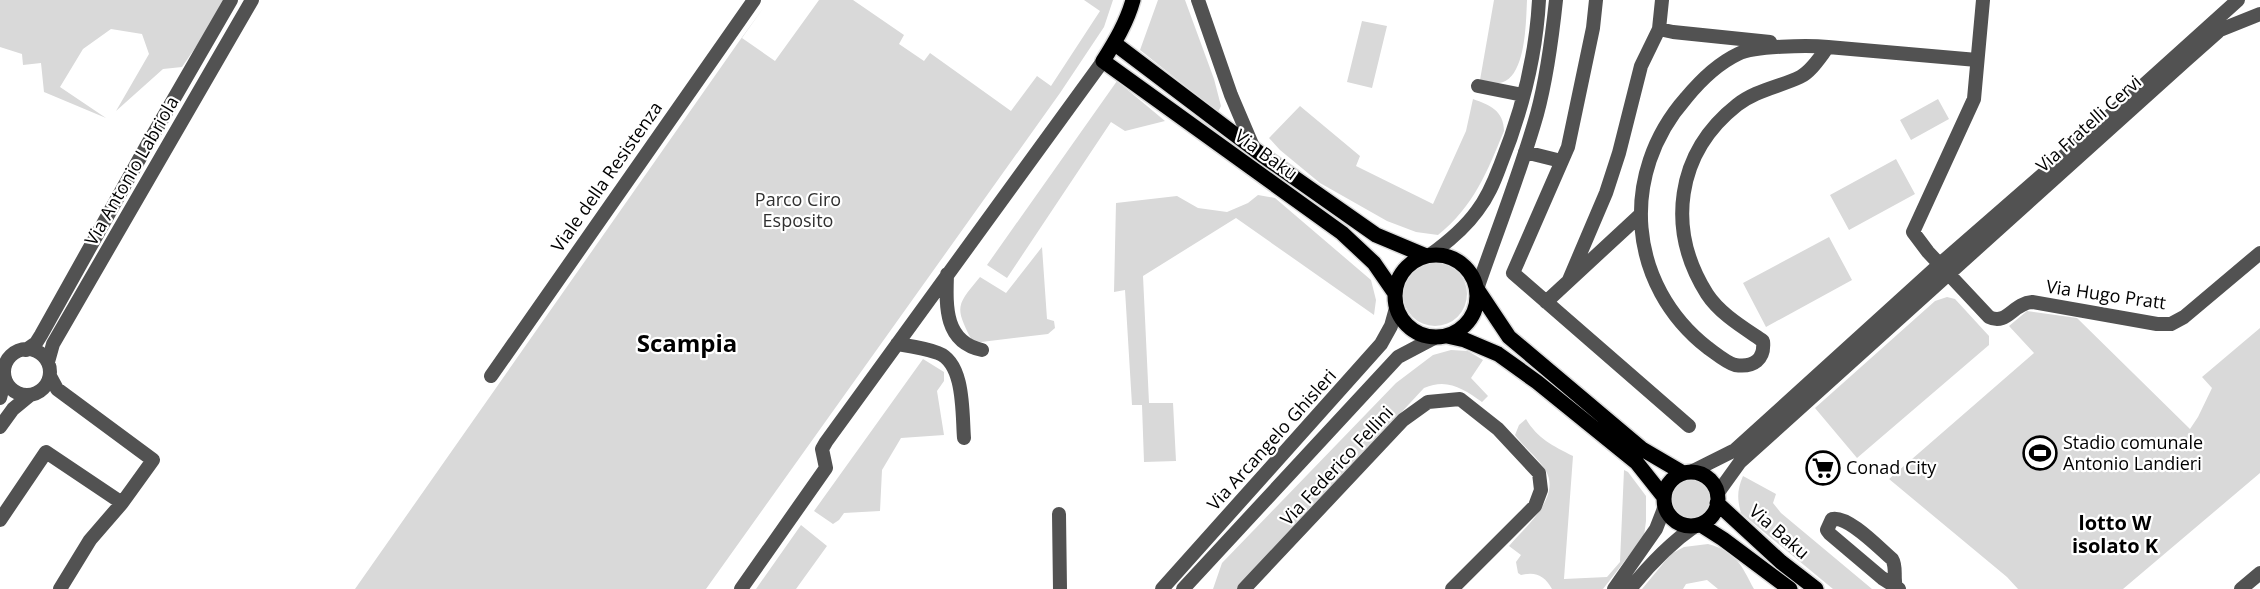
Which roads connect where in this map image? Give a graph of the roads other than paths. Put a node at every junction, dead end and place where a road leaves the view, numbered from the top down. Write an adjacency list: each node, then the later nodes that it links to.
1 (231, 0): 38 (street, Via Antonio Labriola)
2 (252, 0): 39 (street, Via Antonio Labriola)
3 (754, 0): 41 (street, Viale della Resistenza)
4 (1133, 0): 14 (main road)
5 (1198, 0): 21 (street, Via Baku)
6 (1539, 0): 20 (street)
7 (1556, 0): 22 (street)
8 (1596, 0): 23 (street)
9 (1662, 0): 13 (street)
10 (1983, 0): 17 (street)
11 (2238, 0): 27 (street, Via Fratelli Cervi)
12 (2260, 14): 27 (street, Via Fratelli Cervi)
13 (1659, 29): 15 (street); 29 (street)
14 (1114, 43): 18 (main road); 21 (main road, Via Baku)
15 (1807, 45): 16 (street); 24 (street)
16 (1828, 47): 17 (street); 24 (street)
17 (1977, 60): 27 (street)
18 (1103, 61): 28 (street); 31 (main road, Via Baku)
19 (1478, 86): 20 (street)
20 (1523, 95): 26 (street)
21 (1254, 149): 26 (main road, Via Baku)
22 (1526, 152): 23 (street); 30 (street)
23 (1562, 161): 32 (street)
24 (1639, 216): 29 (street)
25 (2260, 252): 27 (street, Via Hugo Pratt)
26 (1428, 255): 30 (main road); 31 (main road)
27 (1945, 268): 48 (street, Via Fratelli Cervi); 49 (street, Via Fratelli Cervi)
28 (947, 274): 35 (street); 36 (street)
29 (1569, 280): 32 (street)
30 (1476, 289): 34 (main road); 48 (main road)
31 (1394, 292): 33 (main road)
32 (1546, 302): 45 (street)
33 (1396, 308): 34 (main road); 60 (street, Via Arcangelo Ghisleri)
34 (1440, 337): 50 (main road); 61 (street, Via Arcangelo Ghisleri)
35 (897, 344): 47 (street); 58 (street)
36 (982, 350)
37 (0, 351): 38 (street)
38 (21, 351): 39 (street); 40 (street)
39 (49, 369): 42 (street); 43 (street)
40 (3, 371): 43 (street); 44 (street)
41 (491, 376)
42 (57, 389): 43 (street); 51 (street)
43 (36, 393): 46 (street)
44 (0, 398)
45 (1689, 426)
46 (0, 427)
47 (964, 438)
48 (1687, 472): 49 (main road); 50 (main road)
49 (1717, 499): 54 (main road); 67 (main road, Via Baku)
50 (1664, 501): 54 (main road); 64 (street)
51 (122, 503): 53 (street); 57 (street)
52 (1059, 514): 59 (street)
53 (0, 520)
54 (1698, 525): 65 (street); 66 (main road, Via Baku)
55 (2260, 573): 68 (street)
56 (1897, 588): 56 (street)
57 (60, 589)
58 (741, 589)
59 (1060, 589)
60 (1162, 589)
61 (1183, 589)
62 (1244, 589): 63 (street, Via Federico Fellini)
63 (1452, 589)
64 (1614, 589)
65 (1630, 589)
66 (1790, 589)
67 (1816, 589)
68 (2241, 589)

